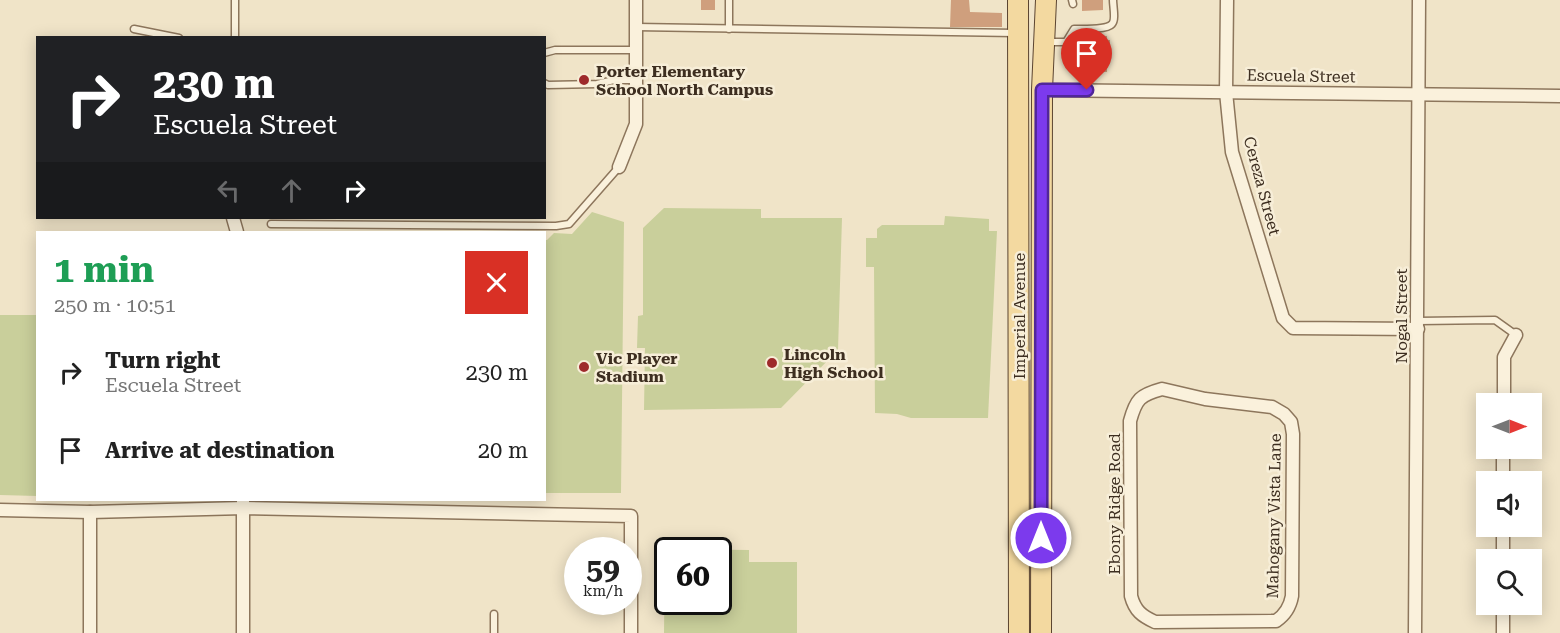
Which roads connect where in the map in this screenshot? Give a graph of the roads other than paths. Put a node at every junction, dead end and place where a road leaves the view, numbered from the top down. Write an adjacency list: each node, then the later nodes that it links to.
1 (236, 0): 14 (lane)
2 (636, 0): 9 (street)
3 (729, 0): 11 (lane)
4 (1018, 0): 12 (main road, Imperial Avenue)
5 (1046, 0): 15 (main road, Imperial Avenue)
6 (1113, 0): 15 (lane)
7 (1227, 0): 21 (street, Cereza Street)
8 (1419, 0): 22 (street, Nogal Street)
9 (636, 27): 11 (lane); 16 (street)
10 (134, 29): 13 (lane)
11 (729, 29): 12 (lane)
12 (1018, 34): 40 (main road, Imperial Avenue)
13 (169, 36)
14 (235, 36)
15 (1043, 42): 20 (main road, Imperial Avenue)
16 (636, 50): 17 (lane); 18 (street)
17 (546, 52)
18 (636, 80): 19 (lane); 24 (street)
19 (546, 84)
20 (1042, 90): 21 (street, Escuela Street); 41 (main road, Imperial Avenue)
21 (1226, 92): 22 (street, Escuela Street); 26 (street, Cereza Street)
22 (1418, 94): 23 (street, Escuela Street); 26 (street, Nogal Street)
23 (1560, 96)
24 (619, 167): 25 (lane)
25 (271, 224)
26 (1418, 325): 27 (lane); 42 (street, Nogal Street)
27 (1516, 335): 28 (street)
28 (1504, 393)
29 (1284, 414): 35 (street, Mahogany Vista Lane); 35 (street, Ebony Ridge Road)
30 (244, 504): 32 (street); 37 (street); 39 (street)
31 (0, 510): 32 (street)
32 (90, 512): 36 (street)
33 (494, 614): 38 (lane)
34 (1503, 615): 43 (street)
35 (1226, 628)
36 (90, 633)
37 (243, 633)
38 (494, 633)
39 (631, 633)
40 (1019, 633)
41 (1041, 633)
42 (1415, 633)
43 (1503, 633)

